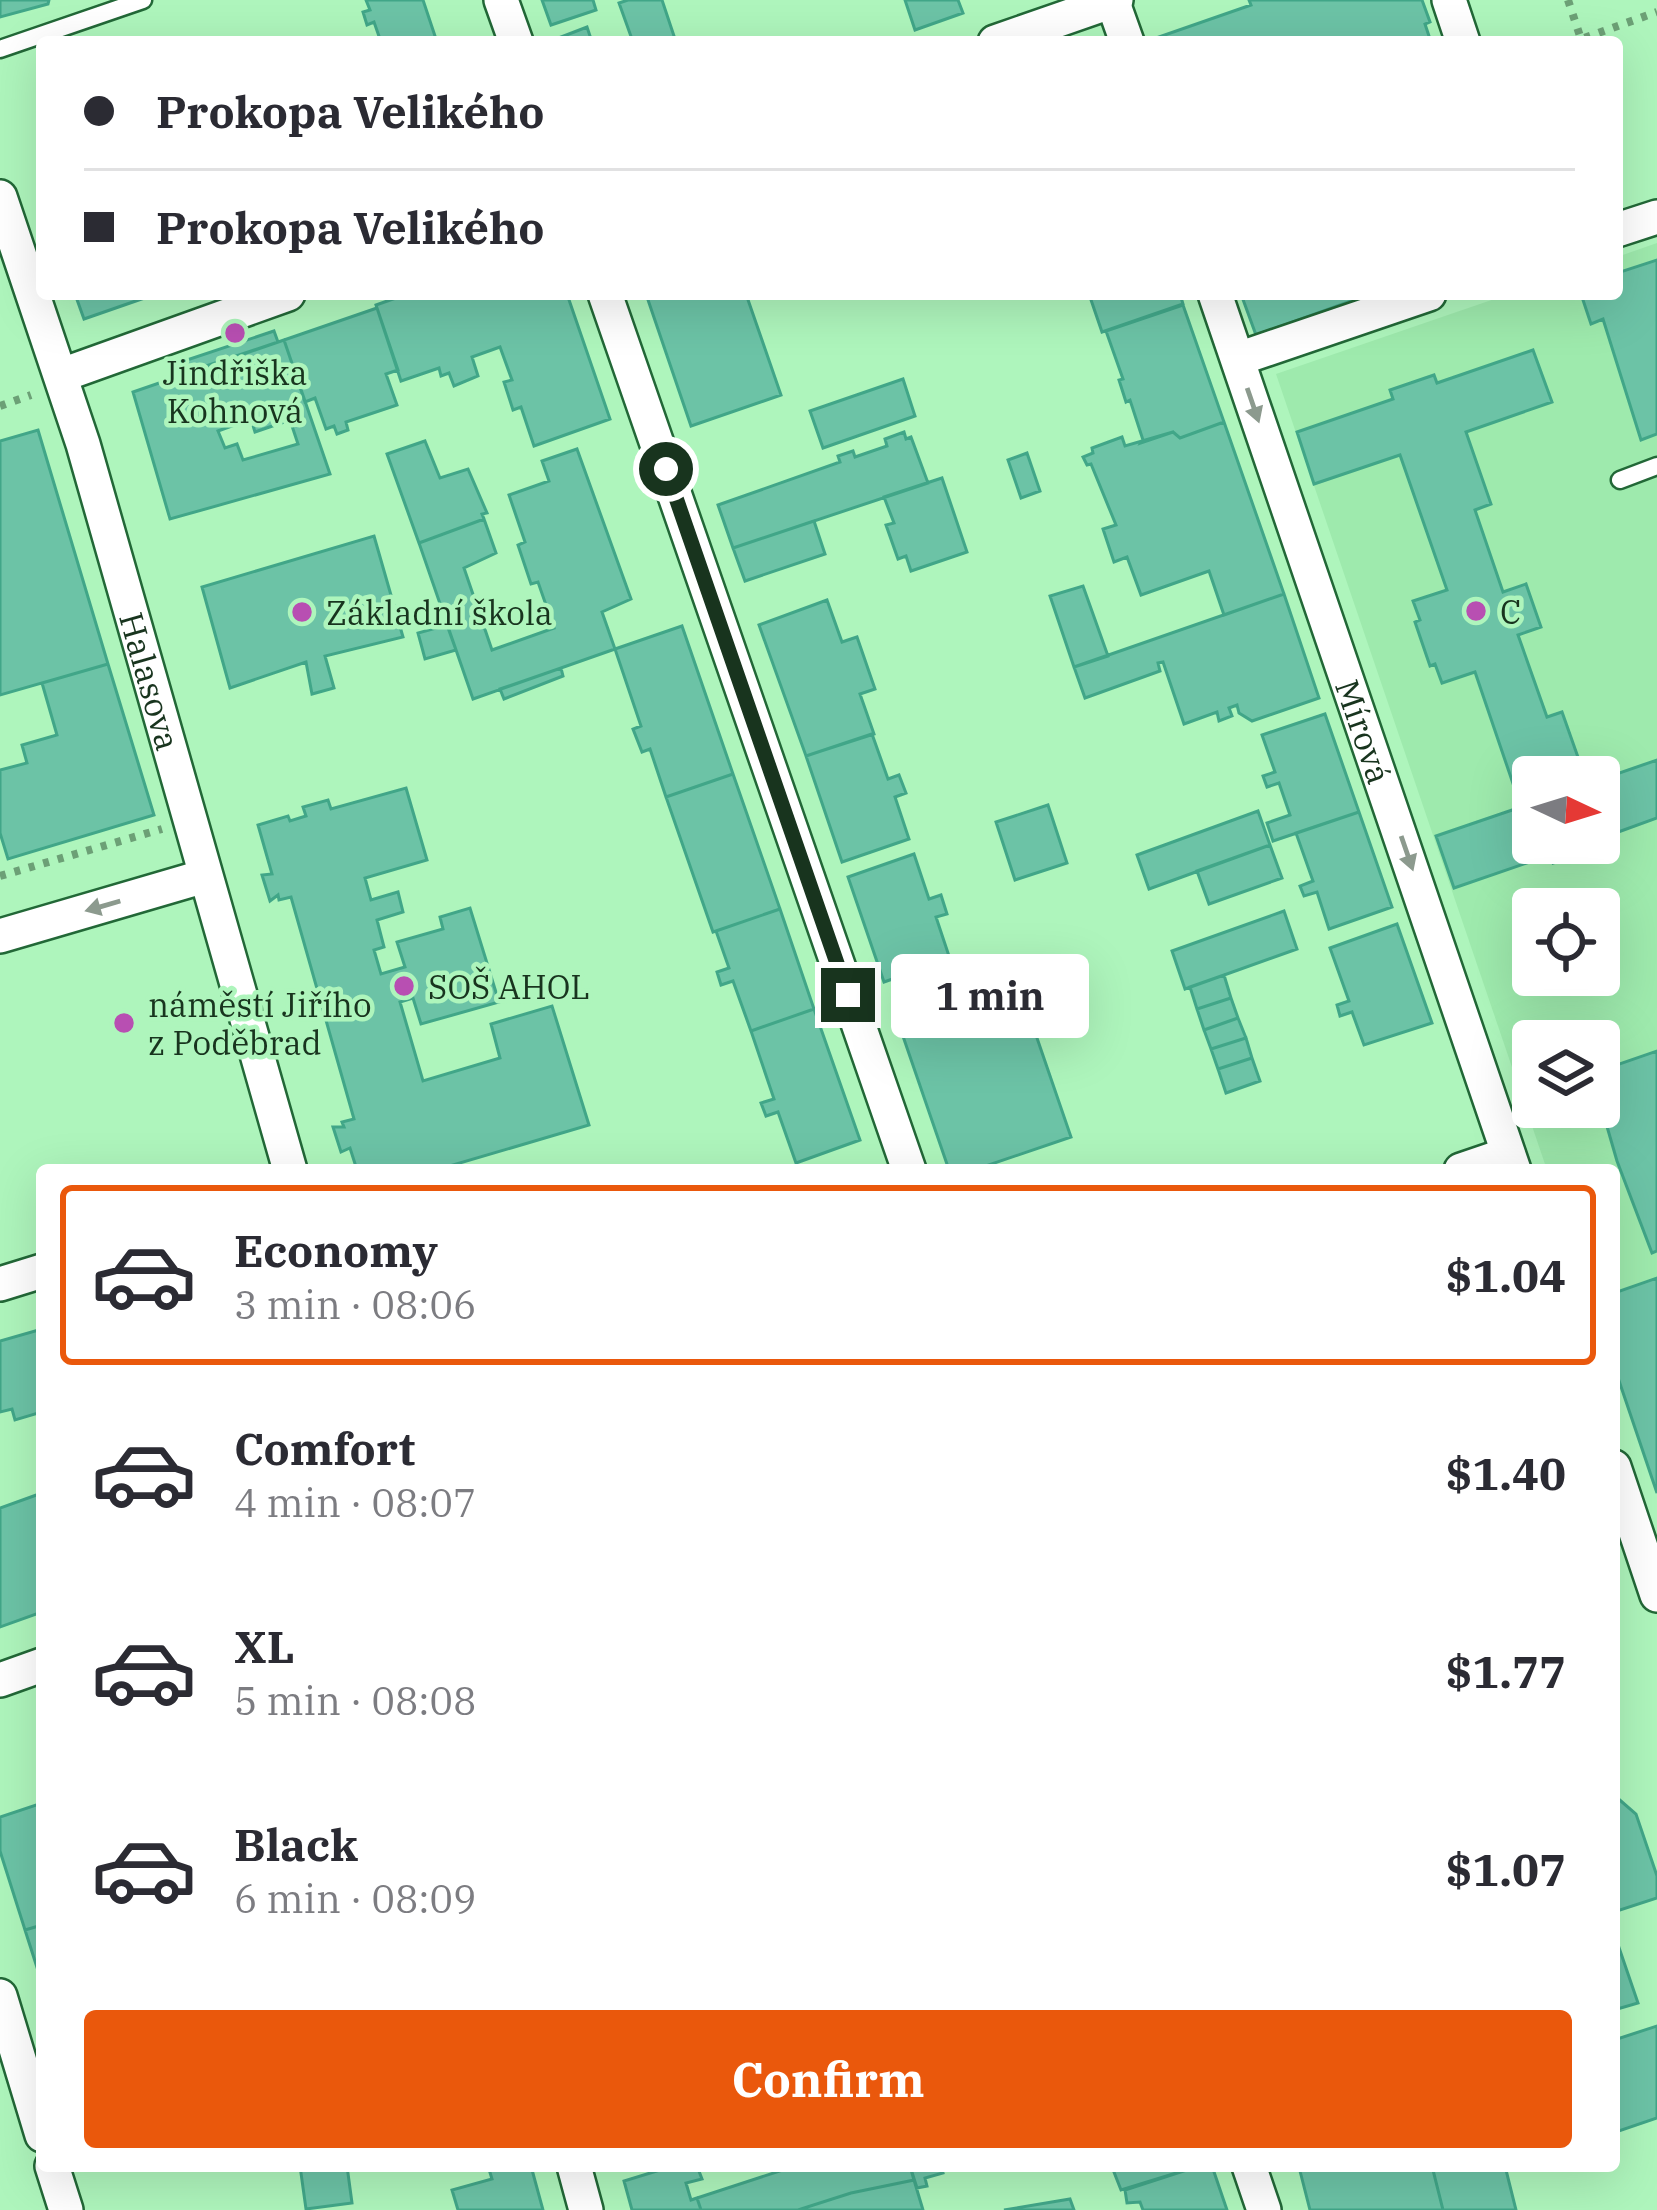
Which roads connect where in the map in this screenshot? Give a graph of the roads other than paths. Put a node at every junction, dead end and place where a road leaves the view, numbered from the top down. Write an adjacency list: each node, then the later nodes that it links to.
1 (143, 0): 5 (lane)
2 (501, 0): 6 (street)
3 (1114, 0): 7 (street); 8 (street)
4 (1449, 0): 9 (street)
5 (40, 36)
6 (514, 36)
7 (1012, 36)
8 (1125, 36)
9 (1461, 36)
10 (36, 37): 11 (lane)
11 (0, 50)
12 (0, 197): 16 (street, Halasova)
13 (1657, 217): 14 (street)
14 (1623, 228)
15 (36, 300): 22 (street, Halasova)
16 (36, 300)
17 (271, 300): 22 (street)
18 (607, 300): 29 (street)
19 (1217, 300): 21 (street, Mírová)
20 (1411, 300): 21 (street)
21 (1238, 359): 27 (street, Mírová, one-way to 27)
22 (62, 374): 25 (street, Halasova)
23 (1657, 466): 24 (lane)
24 (1620, 480)
25 (205, 876): 26 (street, one-way to 26); 28 (street, Halasova)
26 (0, 936)
27 (1511, 1162)
28 (288, 1164)
29 (907, 1164)
30 (36, 1273): 31 (street)
31 (0, 1284)
32 (1620, 1485): 33 (street)
33 (1657, 1594)
34 (36, 1667): 35 (street)
35 (0, 1680)
36 (0, 1996): 37 (street)
37 (36, 2115)
38 (54, 2172): 41 (street)
39 (576, 2172): 42 (street)
40 (1251, 2172): 43 (street)
41 (66, 2210)
42 (586, 2210)
43 (1264, 2210)

